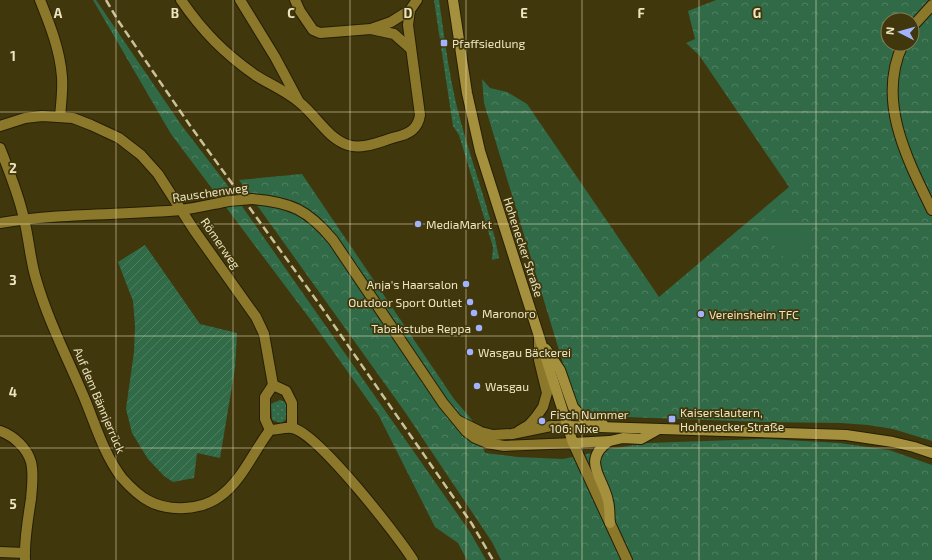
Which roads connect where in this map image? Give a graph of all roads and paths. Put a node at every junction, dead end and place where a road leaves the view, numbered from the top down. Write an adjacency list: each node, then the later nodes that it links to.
1 (40, 0): 14 (street)
2 (181, 0): 13 (street)
3 (240, 0): 13 (street)
4 (295, 0): 10 (street)
5 (417, 0): 8 (street)
6 (453, 0): 21 (main road, Hohenecker Straße)
7 (932, 4): 9 (street)
8 (410, 10): 10 (street); 11 (street)
9 (920, 18)
10 (371, 29): 11 (street)
11 (411, 49): 13 (street)
12 (899, 52): 18 (street)
13 (298, 100)
14 (60, 116): 15 (street, Römerweg); 17 (street, Römerweg)
15 (0, 126)
16 (0, 148): 19 (street, Auf dem Bännjerrück)
17 (182, 210): 19 (street, Rauschenweg); 22 (street, Römerweg); 23 (street, Rauschenweg, bridge)
18 (932, 210)
19 (24, 219): 20 (street, Rauschenweg); 28 (street, Auf dem Bännjerrück)
20 (0, 223)
21 (539, 339): 24 (main road, Hohenecker Straße); 25 (main road); 30 (street)
22 (273, 385): 26 (street); 28 (street)
23 (459, 421): 30 (street, Rauschenweg); 32 (street, Rauschenweg)
24 (567, 426): 25 (main road); 30 (street, Rauschenweg); 32 (main road, Hohenecker Straße)
25 (614, 427): 27 (main road)
26 (292, 428): 28 (street); 37 (street)
27 (659, 429): 31 (main road); 33 (main road)
28 (270, 430)
29 (0, 431): 36 (street)
30 (512, 434)
31 (610, 441): 32 (main road); 34 (main road)
32 (573, 443): 34 (street, Hohenecker Straße)
33 (932, 453)
34 (610, 523): 38 (street, Hohenecker Straße)
35 (0, 552): 36 (street)
36 (25, 556)
37 (413, 560)
38 (627, 560)

